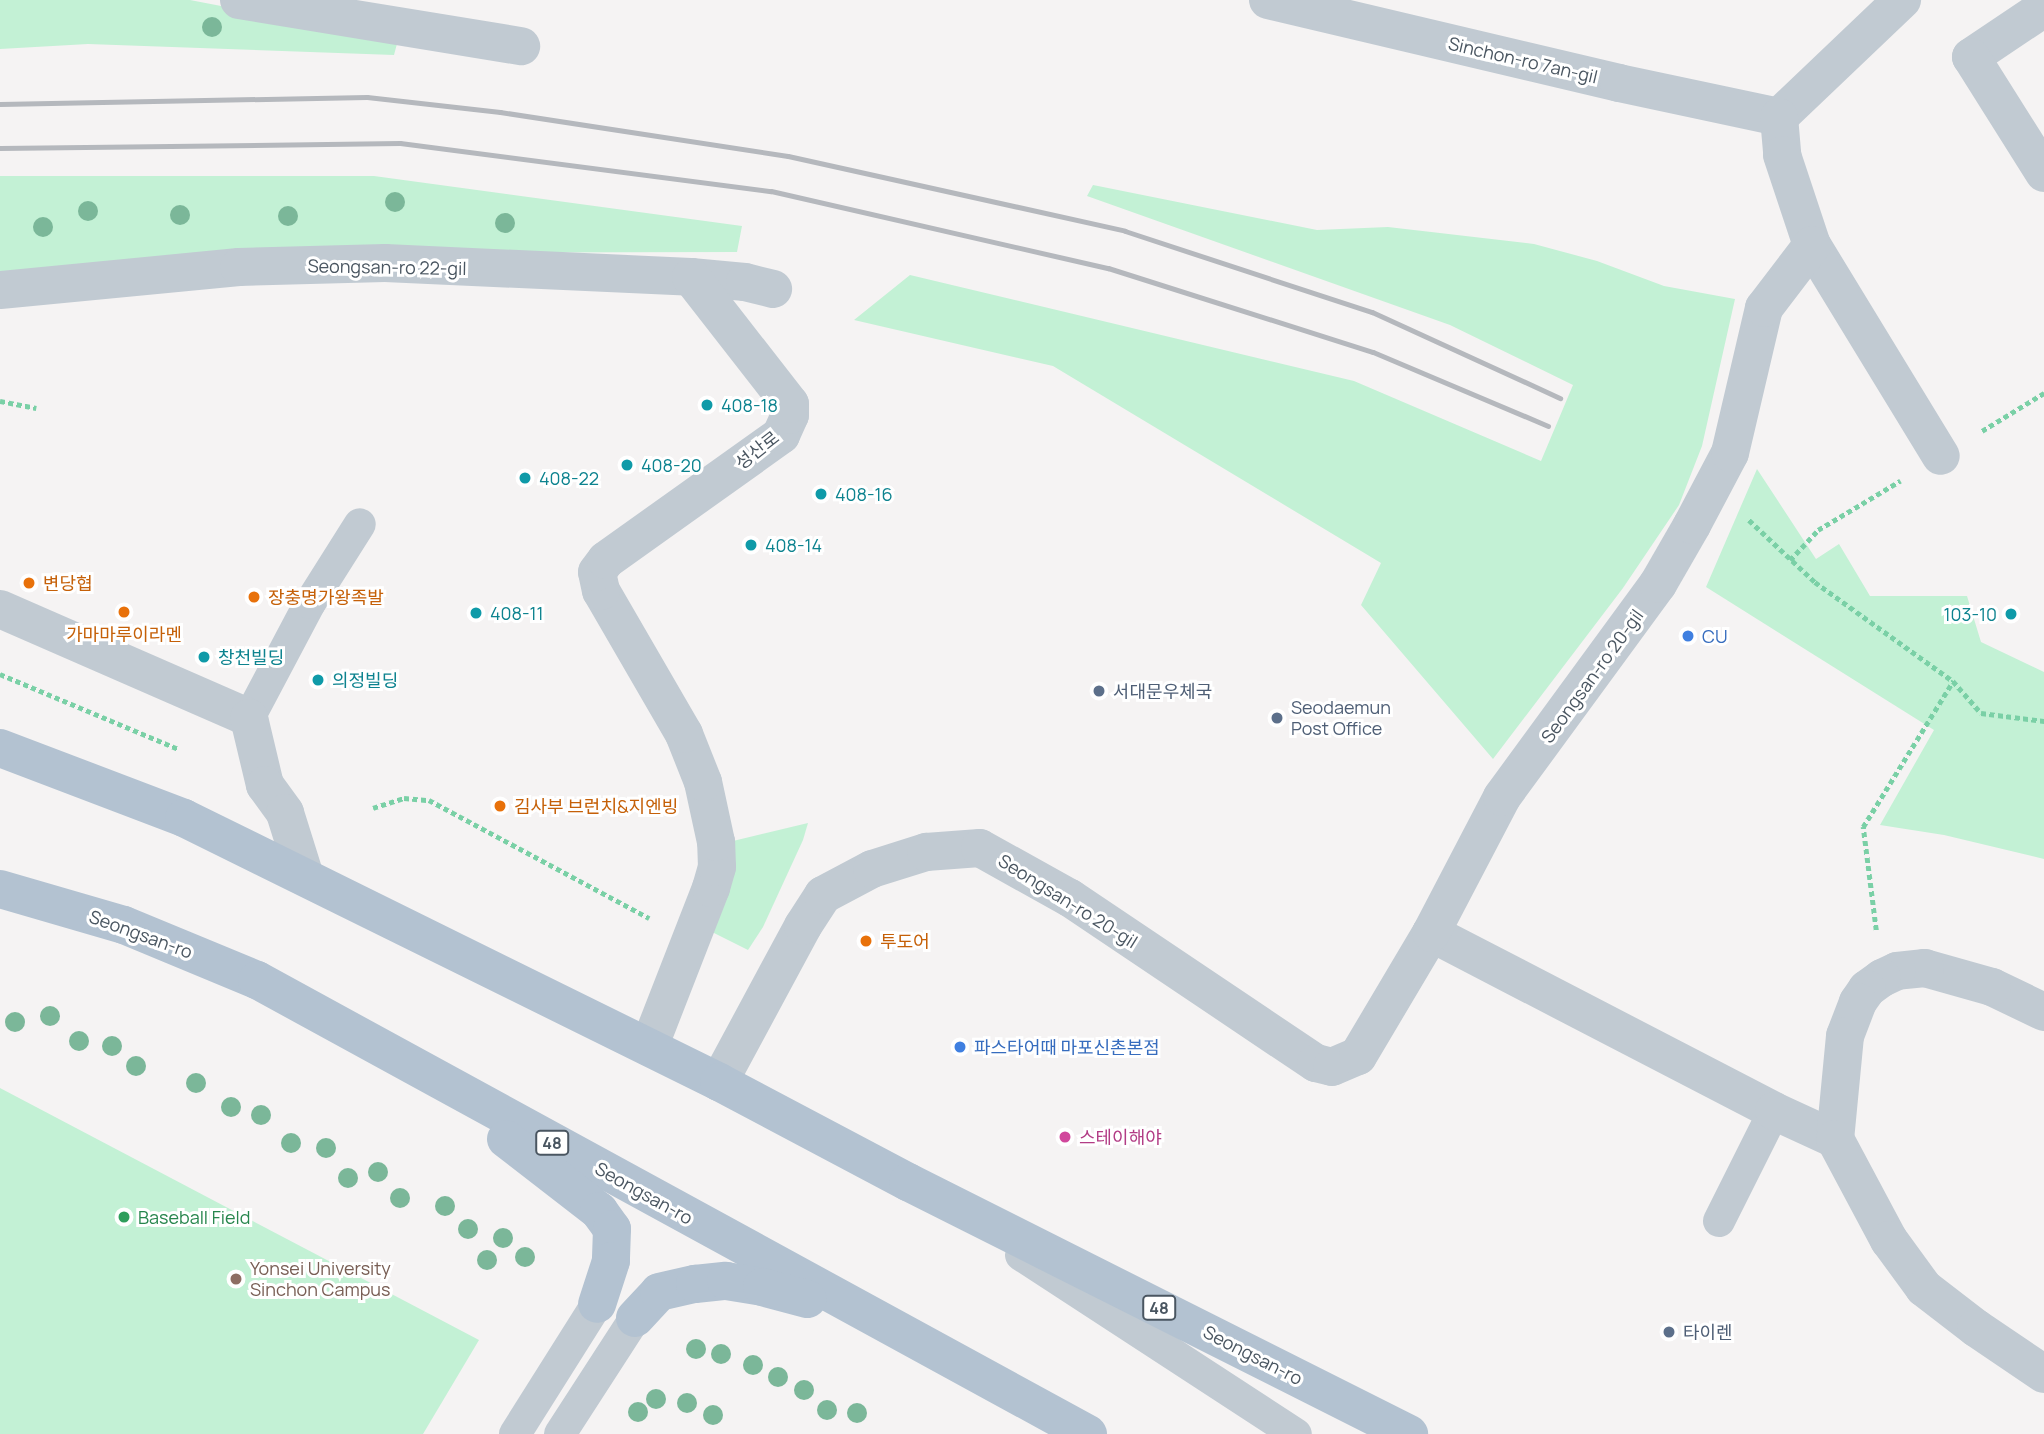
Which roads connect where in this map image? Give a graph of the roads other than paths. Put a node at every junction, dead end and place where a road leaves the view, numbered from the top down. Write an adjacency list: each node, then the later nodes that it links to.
1 (239, 0): 5 (street)
2 (1268, 0): 6 (street, Sinchon-ro 7an-gil)
3 (1902, 0): 6 (street)
4 (2044, 8): 7 (street)
5 (521, 46)
6 (1779, 117): 8 (street)
7 (2040, 155)
8 (1812, 245): 12 (street); 19 (street, Seongsan-ro 20-gil)
9 (691, 277): 10 (street, Seongsan-ro 22-gil); 11 (street, Seongsan-ro 22-gil); 21 (street)
10 (773, 289)
11 (0, 290)
12 (1941, 456)
13 (360, 524): 15 (lane)
14 (0, 609): 15 (street)
15 (249, 718): 17 (street)
16 (0, 748): 17 (main road, Seongsan-ro / 48)
17 (305, 877): 21 (main road, Seongsan-ro / 48)
18 (0, 889): 22 (main road, Seongsan-ro / 48)
19 (1431, 933): 23 (street, Seongsan-ro 20-gil); 24 (street)
20 (2044, 1012): 25 (street)
21 (649, 1047): 23 (main road, Seongsan-ro / 48)
22 (407, 1063): 28 (main road); 30 (main road, Seongsan-ro / 48)
23 (719, 1082): 26 (main road, Seongsan-ro / 48)
24 (1774, 1111): 25 (street); 27 (lane)
25 (1835, 1139): 31 (street)
26 (908, 1182): 35 (lane); 36 (main road, Seongsan-ro / 48)
27 (1719, 1221)
28 (597, 1304): 32 (lane)
29 (635, 1318): 30 (main road); 33 (lane)
30 (871, 1318): 34 (main road, Seongsan-ro / 48)
31 (2044, 1374)
32 (514, 1434)
33 (560, 1434)
34 (1088, 1434)
35 (1296, 1434)
36 (1409, 1434)

